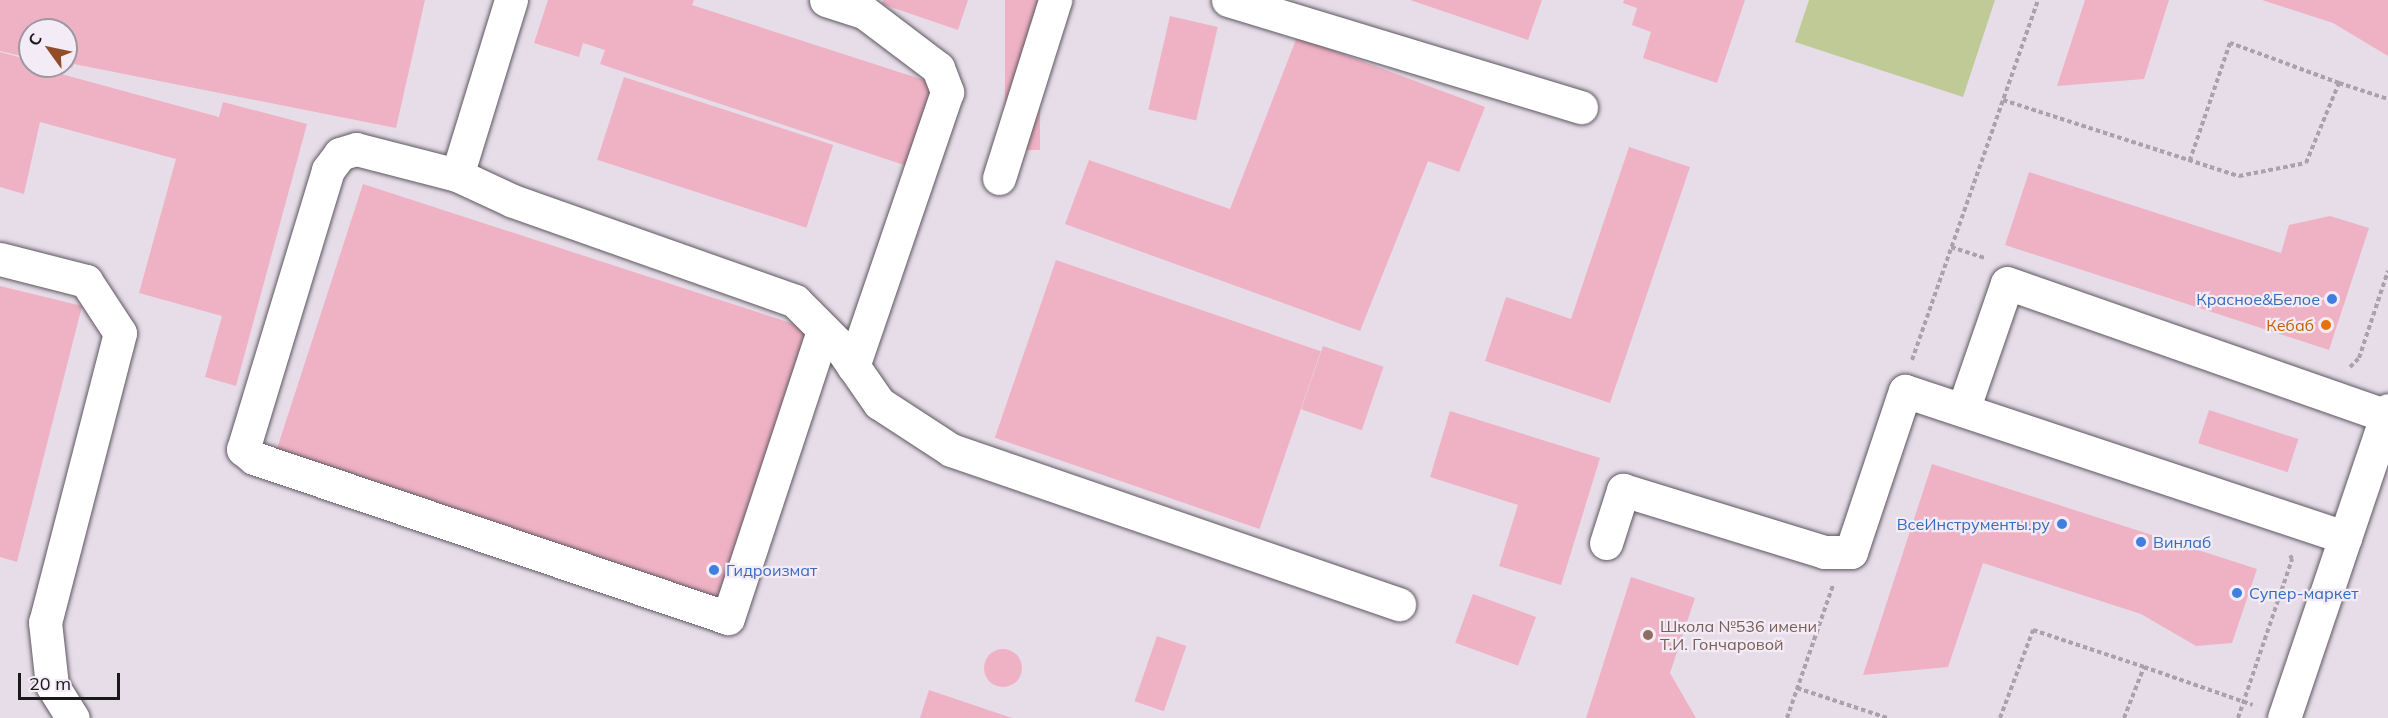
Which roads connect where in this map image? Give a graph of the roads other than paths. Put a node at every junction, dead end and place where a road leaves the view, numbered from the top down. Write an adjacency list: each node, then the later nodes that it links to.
1 (511, 0): 7 (lane)
2 (826, 0): 5 (lane)
3 (1055, 0): 8 (lane)
4 (1228, 0): 6 (lane)
5 (866, 6): 11 (lane)
6 (1581, 107)
7 (457, 176): 10 (lane); 10 (lane)
8 (999, 178)
9 (0, 259): 19 (lane)
10 (823, 330): 11 (lane)
11 (853, 366): 17 (lane)
12 (1963, 410): 13 (lane); 15 (lane); 16 (lane)
13 (2387, 413): 14 (lane)
14 (2377, 481): 15 (lane)
15 (2345, 537): 18 (lane)
16 (1606, 543)
17 (1399, 604)
18 (2285, 717)
19 (73, 718)

